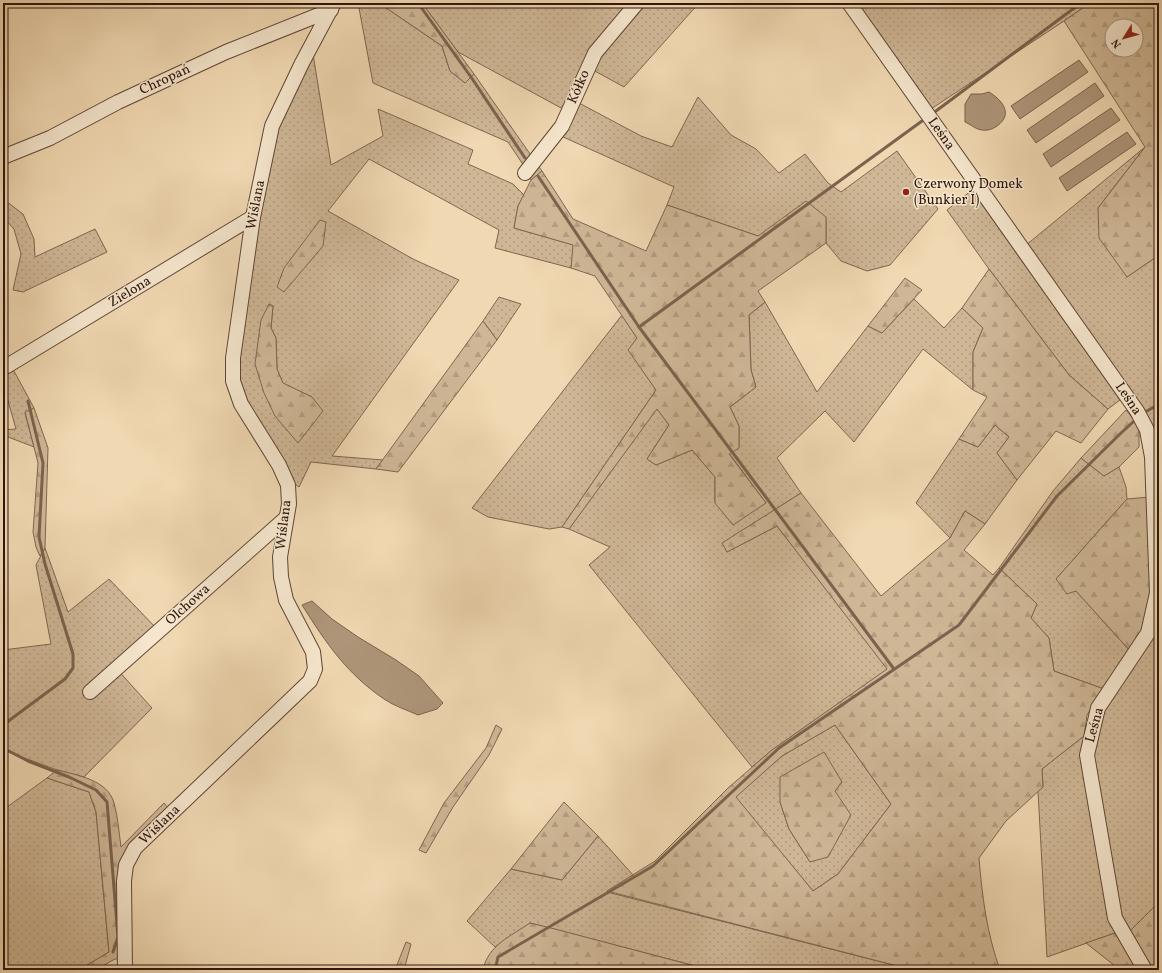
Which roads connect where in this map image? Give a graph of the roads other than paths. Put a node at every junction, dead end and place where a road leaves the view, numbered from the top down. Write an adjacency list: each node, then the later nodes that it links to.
1 (637, 3): 5 (street, Kółko)
2 (849, 3): 11 (street, Leśna)
3 (332, 6): 4 (street, Chropań); 6 (street, Wiślana)
4 (3, 157)
5 (525, 173)
6 (253, 217): 7 (street, Zielona); 8 (street, Wiślana)
7 (7, 366)
8 (286, 518): 9 (street, Olchowa); 10 (street, Wiślana)
9 (90, 692)
10 (125, 970)
11 (1145, 970)

